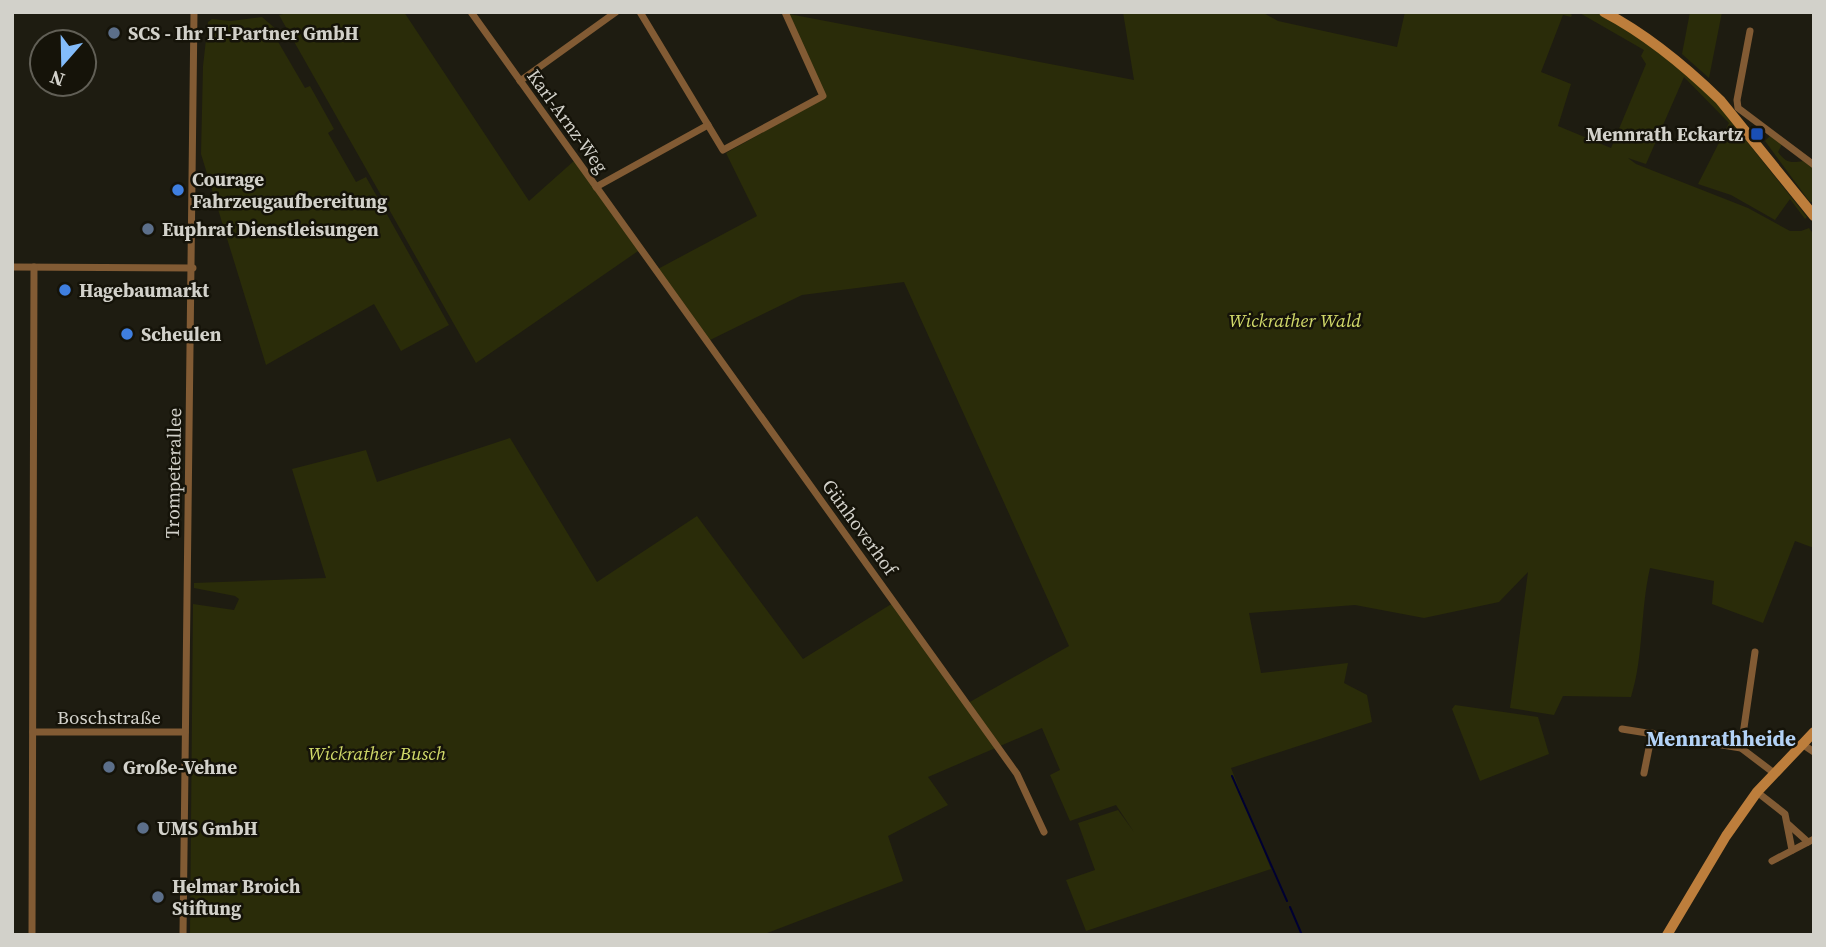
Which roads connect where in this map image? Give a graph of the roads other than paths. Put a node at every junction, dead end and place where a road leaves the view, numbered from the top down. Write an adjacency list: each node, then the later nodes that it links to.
1 (194, 12): 16 (street, Trompeterallee)
2 (471, 12): 8 (street, Karl-Arnz-Weg)
3 (616, 12): 8 (street)
4 (640, 12): 9 (street)
5 (785, 12): 9 (street)
6 (1604, 12): 12 (main road)
7 (1750, 31): 10 (street)
8 (520, 81): 11 (street, Karl-Arnz-Weg)
9 (708, 125): 11 (street)
10 (1814, 165)
11 (596, 187): 13 (street, Karl-Arnz-Weg)
12 (1814, 216)
13 (640, 247): 30 (street, Günhoverhof)
14 (12, 267): 15 (street)
15 (34, 267): 16 (street); 19 (street)
16 (193, 268): 20 (street, Trompeterallee)
17 (1755, 652): 24 (street)
18 (1622, 729): 22 (street)
19 (33, 732): 20 (street, Boschstraße); 34 (street)
20 (185, 732): 35 (street, Trompeterallee)
21 (1814, 732): 23 (main road)
22 (1652, 733): 24 (street); 26 (street)
23 (1802, 744): 25 (street); 27 (main road)
24 (1741, 748): 27 (street)
25 (1814, 752)
26 (1644, 772)
27 (1773, 773): 28 (main road)
28 (1757, 792): 29 (street); 36 (main road)
29 (1787, 822): 31 (street); 32 (street)
30 (1044, 832)
31 (1811, 841): 32 (street)
32 (1792, 850): 33 (street)
33 (1772, 861)
34 (32, 935)
35 (183, 935)
36 (1667, 935)

